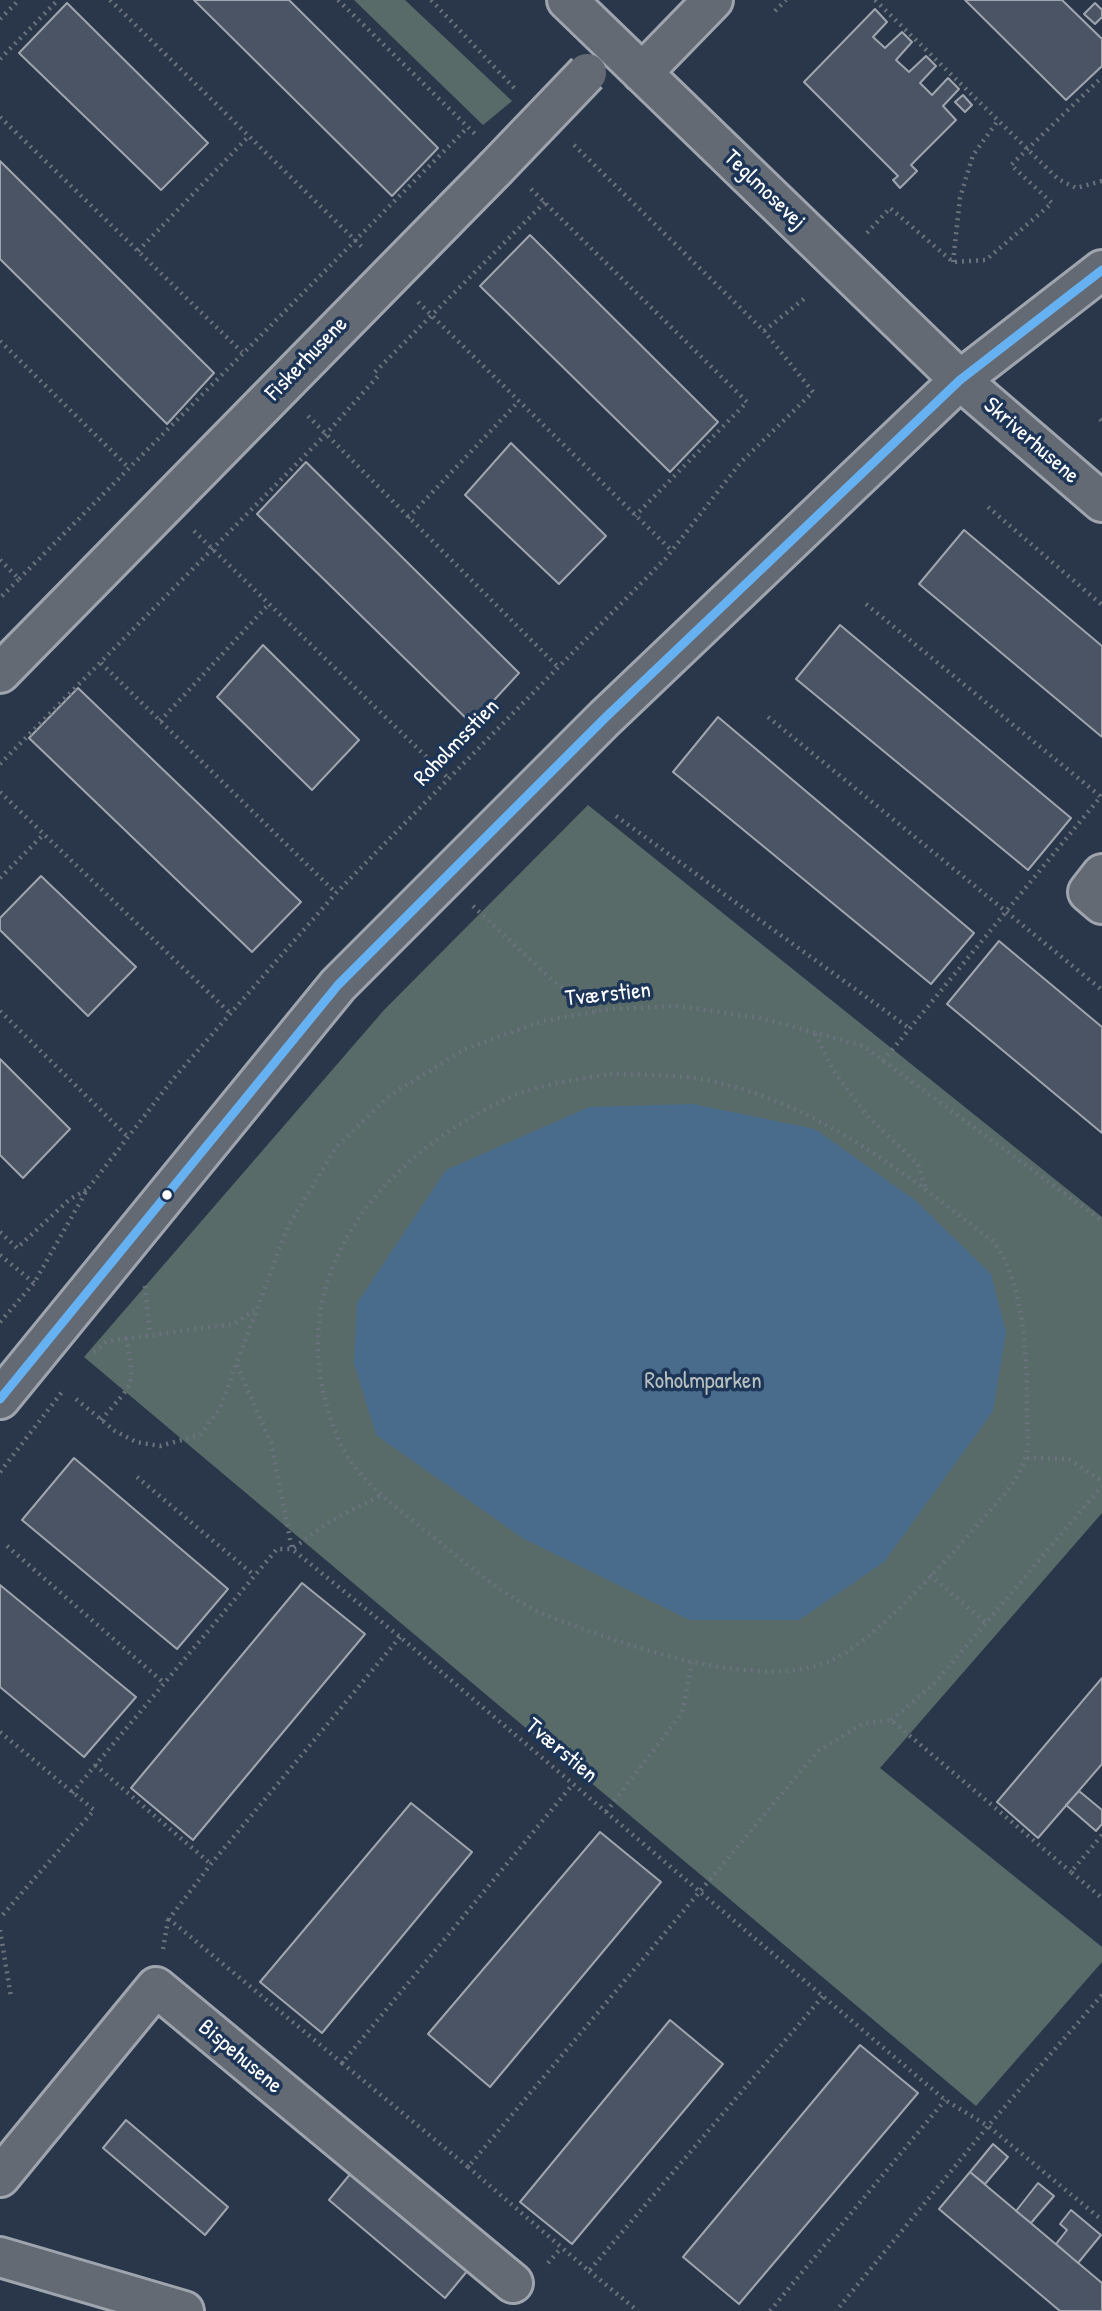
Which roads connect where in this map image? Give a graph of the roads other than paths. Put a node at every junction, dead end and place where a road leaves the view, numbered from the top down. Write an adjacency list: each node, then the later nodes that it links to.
1 (567, 0): 3 (street, Teglmosevej)
2 (713, 0): 4 (street)
3 (614, 46): 4 (street, Teglmosevej); 8 (street, Fiskerhusene, bridge)
4 (642, 73): 6 (street, Teglmosevej)
5 (1102, 270): 6 (street)
6 (960, 380): 7 (street, Skriverhusene); 11 (street)
7 (1102, 502)
8 (0, 673)
9 (1102, 874): 10 (street)
10 (1102, 904)
11 (0, 1399)
12 (0, 2177): 14 (street, Bispehusene)
13 (0, 2257): 15 (street)
14 (513, 2283)
15 (184, 2311)

